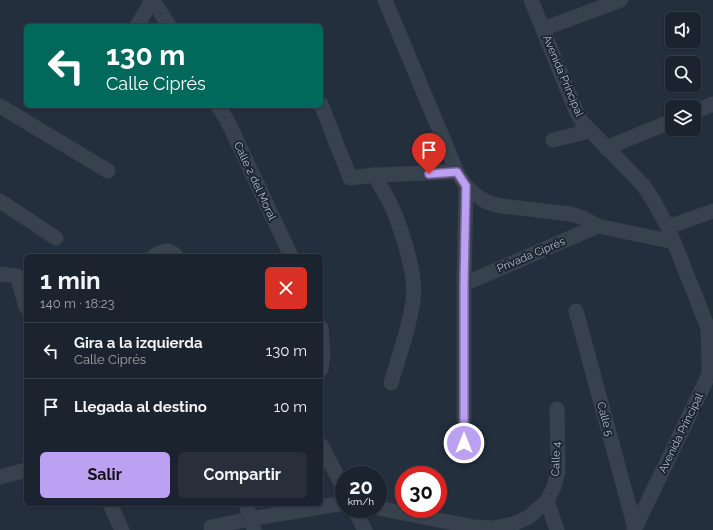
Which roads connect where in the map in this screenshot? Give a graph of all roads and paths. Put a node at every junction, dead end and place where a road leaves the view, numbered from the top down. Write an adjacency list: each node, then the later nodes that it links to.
1 (153, 0): 5 (street); 6 (street)
2 (385, 0): 18 (street)
3 (531, 0): 7 (street, Avenida Principal)
4 (621, 0): 7 (street)
5 (138, 24)
6 (168, 24)
7 (543, 29): 14 (street, Avenida Principal)
8 (713, 104): 12 (street)
9 (0, 106): 17 (street)
10 (219, 108): 27 (street, Calle 2 del Moral)
11 (323, 108): 19 (street)
12 (701, 109)
13 (665, 124): 16 (street)
14 (590, 132): 15 (street); 16 (street, Avenida Principal)
15 (554, 140)
16 (606, 148): 24 (street, Avenida Principal)
17 (108, 171)
18 (457, 172): 19 (street); 20 (street)
19 (374, 175): 33 (street)
20 (466, 186): 23 (street); 29 (street)
21 (1, 204): 25 (street)
22 (713, 211): 24 (street)
23 (598, 226): 26 (street); 29 (street, Privada Ciprés)
24 (668, 227): 26 (street, Avenida Principal)
25 (56, 238)
26 (674, 242): 32 (street, Avenida Principal)
27 (290, 254)
28 (0, 274): 30 (street)
29 (464, 284): 35 (street)
30 (24, 300)
31 (576, 311): 49 (street, Calle 5)
32 (711, 329): 49 (street, Avenida Principal)
33 (391, 383)
34 (556, 409): 40 (street, Calle 4)
35 (464, 443)
36 (323, 449): 38 (street)
37 (24, 471): 39 (street)
38 (335, 472)
39 (0, 477)
40 (547, 501): 48 (street); 52 (street)
41 (335, 505): 46 (street)
42 (111, 506): 50 (street)
43 (247, 506): 46 (street)
44 (387, 510): 48 (street)
45 (359, 518): 51 (street)
46 (252, 524): 47 (street)
47 (211, 527)
48 (475, 529)
49 (635, 529)
50 (122, 530)
51 (365, 530)
52 (557, 530)

